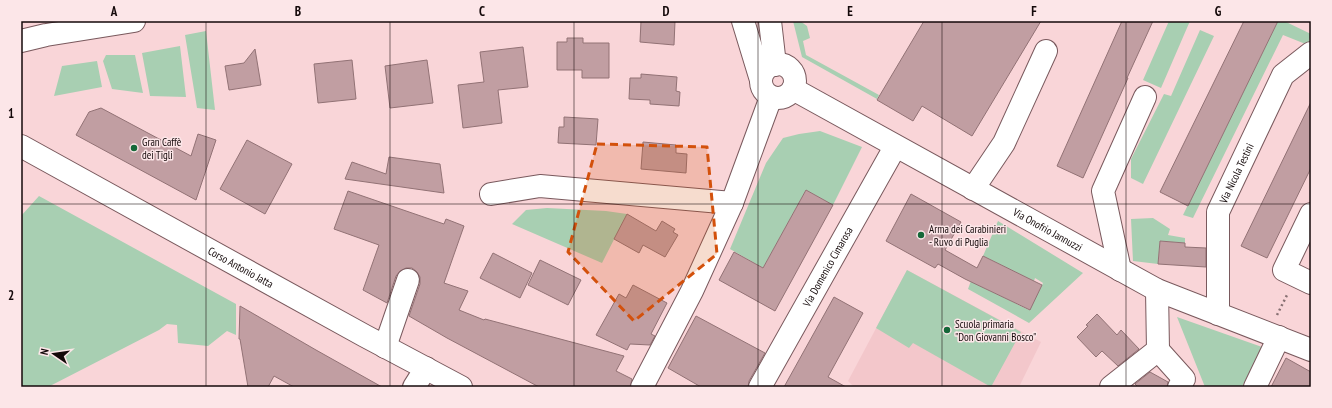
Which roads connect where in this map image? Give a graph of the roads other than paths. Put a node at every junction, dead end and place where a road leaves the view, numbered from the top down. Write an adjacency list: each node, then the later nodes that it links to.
1 (134, 21): 4 (street)
2 (743, 21): 9 (street)
3 (770, 21): 9 (street)
4 (46, 35): 5 (street); 8 (street)
5 (21, 42)
6 (1046, 51): 14 (street)
7 (1311, 53): 22 (street, Via Nicola Testini)
8 (21, 57)
9 (769, 81): 10 (street); 10 (street); 16 (street)
10 (793, 89): 13 (street, Via Onofrio Jannuzzi)
11 (1145, 97): 18 (street)
12 (21, 146): 24 (street, Corso Antonio Jatta)
13 (895, 147): 14 (street, Via Onofrio Jannuzzi); 31 (street, Via Domenico Cimarosa)
14 (973, 189): 18 (street, Via Onofrio Jannuzzi)
15 (491, 194): 16 (street)
16 (732, 202): 30 (street)
17 (1311, 214): 20 (street)
18 (1120, 270): 21 (street, Via Onofrio Jannuzzi)
19 (408, 280): 24 (street)
20 (1304, 280)
21 (1157, 290): 22 (street, Via Onofrio Jannuzzi); 25 (street)
22 (1218, 314): 23 (street, Via Onofrio Jannuzzi)
23 (1273, 335): 26 (street, Via Onofrio Jannuzzi); 34 (street)
24 (385, 347): 27 (street, Corso Antonio Jatta)
25 (1158, 350): 32 (street); 33 (street)
26 (1311, 350)
27 (426, 368): 28 (street); 29 (street, Corso Antonio Jatta)
28 (414, 387)
29 (461, 387)
30 (642, 387)
31 (760, 387)
32 (1111, 387)
33 (1179, 387)
34 (1255, 387)

